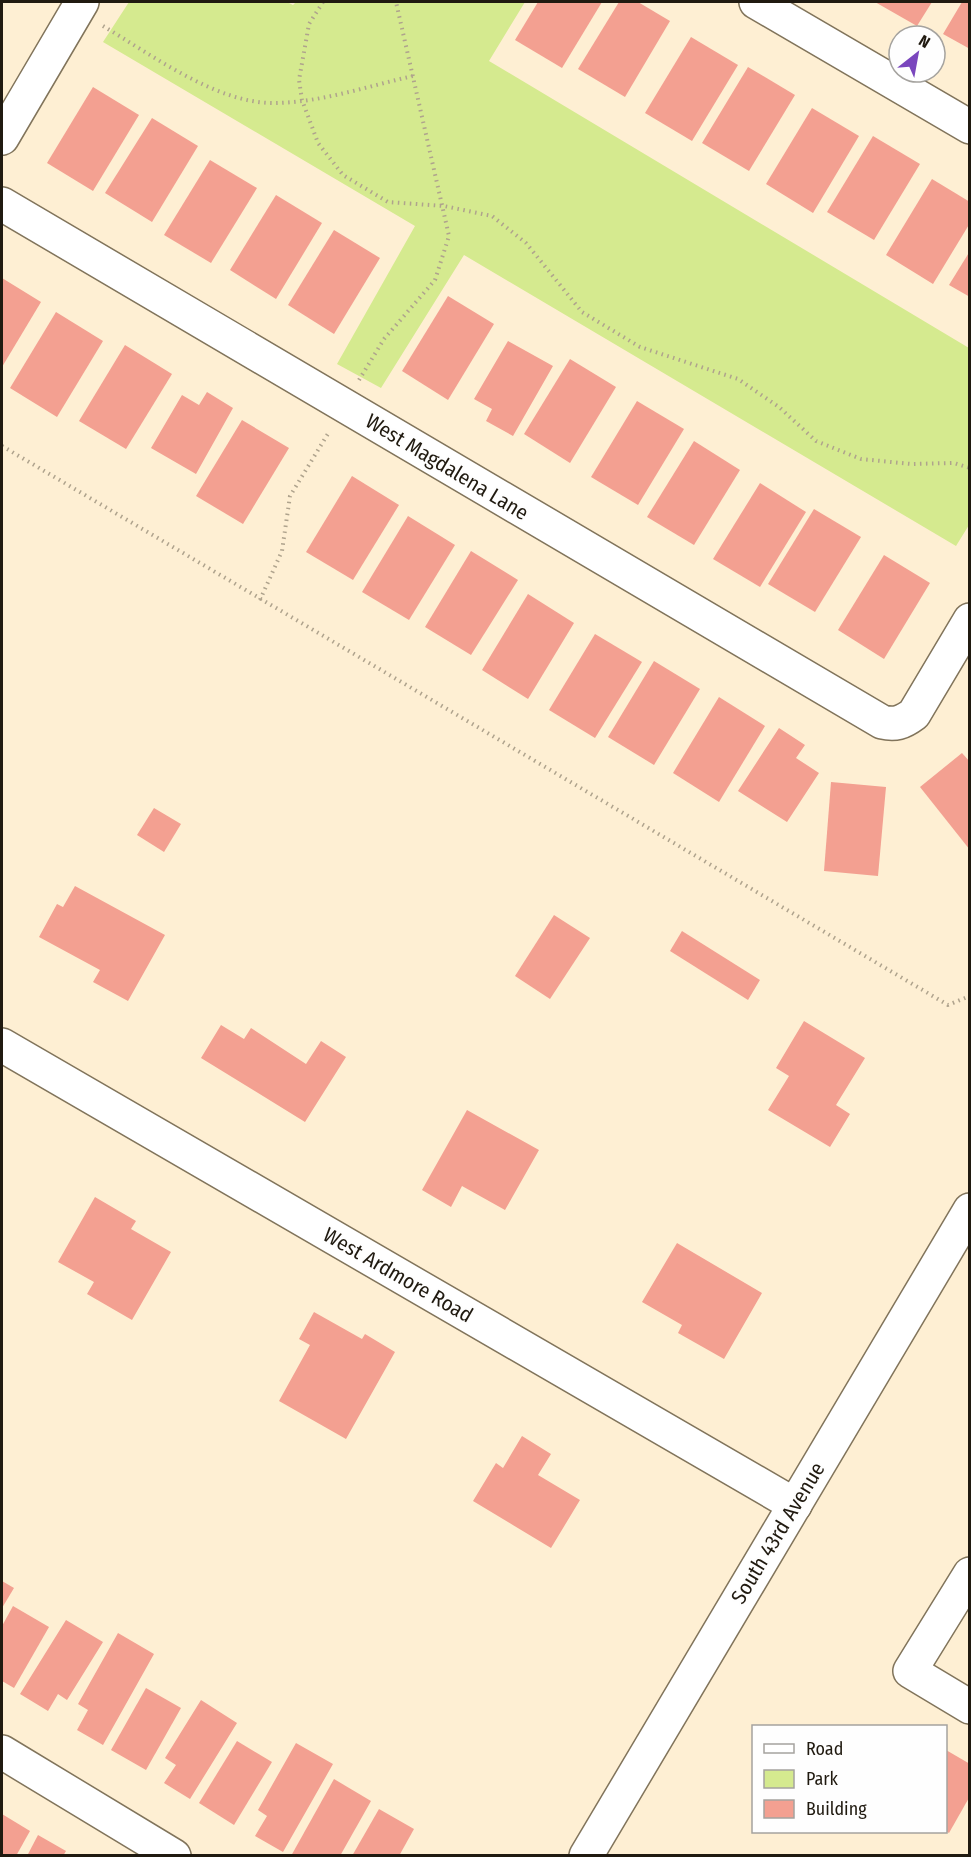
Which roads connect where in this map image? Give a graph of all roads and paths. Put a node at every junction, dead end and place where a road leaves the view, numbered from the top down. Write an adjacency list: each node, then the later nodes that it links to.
1 (82, 2): 9 (street)
2 (323, 2): 7 (path)
3 (396, 2): 6 (path)
4 (756, 2): 8 (street)
5 (103, 26): 7 (path)
6 (413, 76): 7 (path); 11 (path)
7 (302, 100): 11 (path)
8 (969, 127)
9 (2, 138)
10 (2, 204): 17 (street, West Magdalena Lane)
11 (444, 206): 12 (path); 15 (path)
12 (357, 383)
13 (329, 432): 16 (path)
14 (2, 446): 16 (path)
15 (969, 468)
16 (260, 600): 18 (path)
17 (969, 620)
18 (969, 996)
19 (2, 1045): 21 (street, West Ardmore Road)
20 (969, 1210): 21 (street, South 43rd Avenue)
21 (795, 1505): 26 (street, South 43rd Avenue)
22 (969, 1574): 23 (street)
23 (969, 1707)
24 (2, 1752): 25 (street)
25 (174, 1856)
26 (586, 1856)

